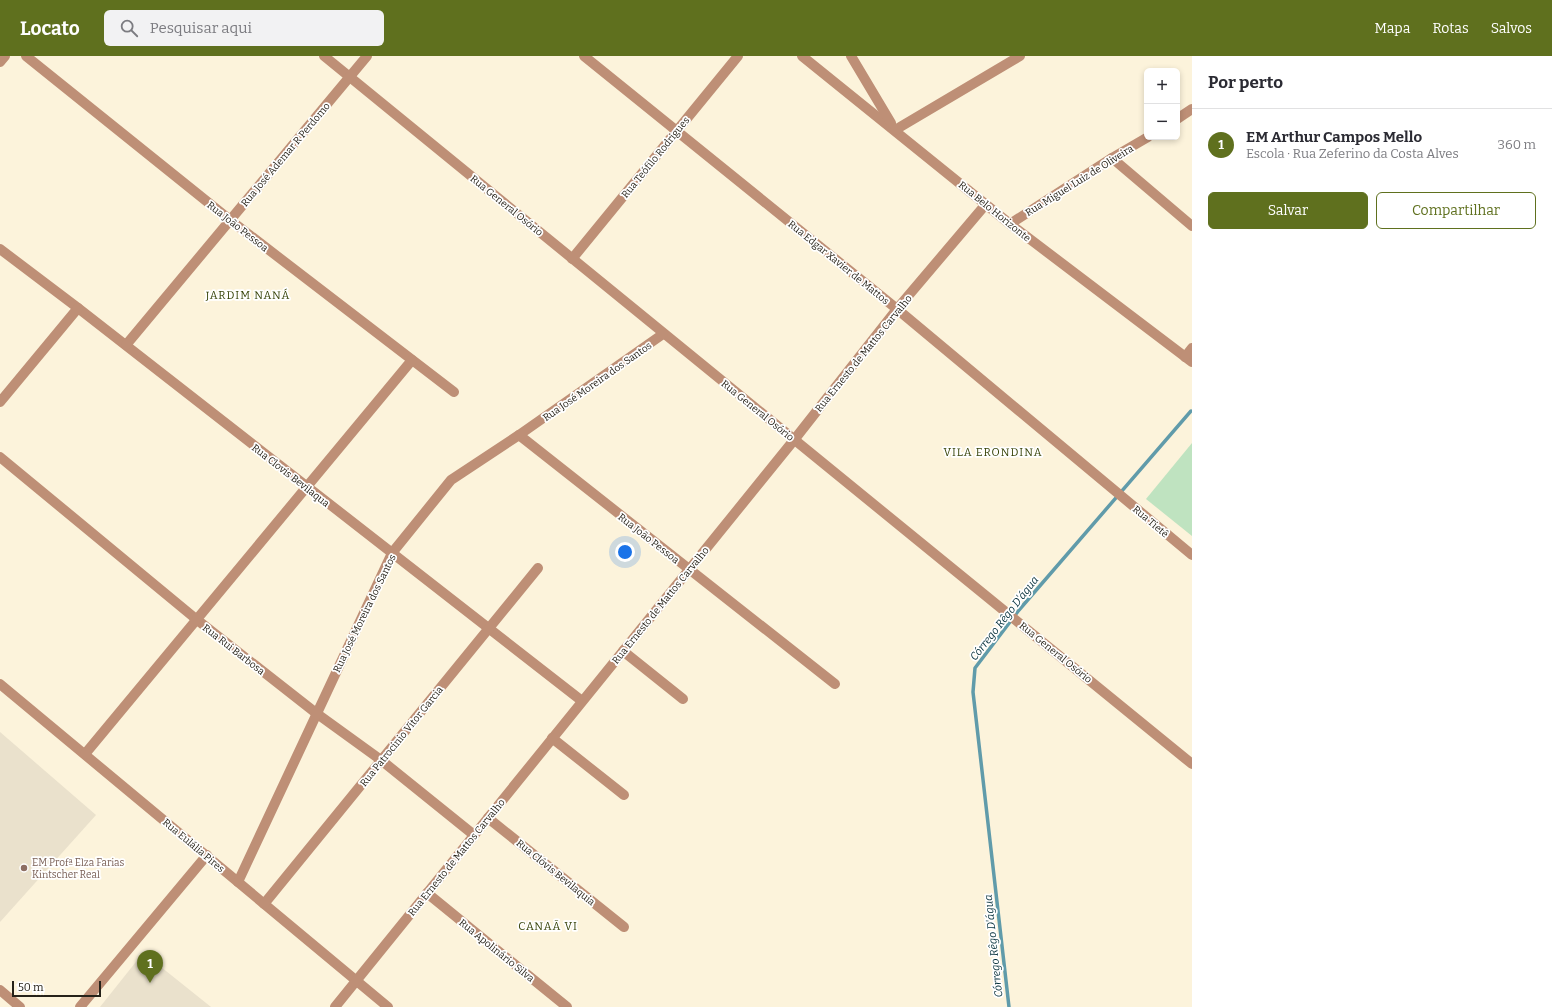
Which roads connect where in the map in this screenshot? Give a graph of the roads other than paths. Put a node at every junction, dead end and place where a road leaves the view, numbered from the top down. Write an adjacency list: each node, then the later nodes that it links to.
1 (6, 56): 10 (street)
2 (26, 56): 19 (street, Rua João Pessoa)
3 (324, 56): 11 (street, Rua General Osório)
4 (367, 56): 11 (street, Rua José Ademar R Perdomo)
5 (584, 56): 15 (street, Rua Edgar Xavier de Mattos)
6 (738, 56): 15 (street, Rua Teófilo Rodrigues)
7 (802, 56): 14 (street, Rua Belo Horizonte)
8 (851, 56): 14 (street)
9 (1020, 56): 14 (street)
10 (0, 62)
11 (350, 77): 19 (street, Rua José Ademar R Perdomo); 23 (street, Rua General Osório)
12 (1192, 109): 13 (street)
13 (1180, 117)
14 (895, 130): 18 (street, Rua Belo Horizonte)
15 (675, 131): 23 (street, Rua Teófilo Rodrigues); 25 (street, Rua Edgar Xavier de Mattos)
16 (1144, 139): 17 (street, Rua Miguel Luiz de Oliveira)
17 (1112, 158): 20 (street, Rua Miguel Luiz de Oliveira); 21 (street)
18 (986, 204): 20 (street, Rua Belo Horizonte); 25 (street, Rua Ernesto de Mattos Carvalho)
19 (230, 220): 27 (street, Rua José Ademar R Perdomo); 29 (street, Rua João Pessoa)
20 (1010, 224): 30 (street, Rua Belo Horizonte)
21 (1192, 226)
22 (0, 249): 24 (street, Rua Clovis Bevilaqua)
23 (572, 259): 26 (street, Rua General Osório)
24 (78, 308): 27 (street, Rua Clovis Bevilaqua); 32 (street)
25 (897, 309): 34 (street, Rua Ernesto de Mattos Carvalho); 37 (street, Rua Edgar Xavier de Mattos)
26 (663, 334): 33 (street, Rua José Moreira dos Santos); 34 (street, Rua General Osório)
27 (126, 345): 36 (street, Rua Clovis Bevilaqua)
28 (1192, 348): 30 (street)
29 (412, 360): 31 (street, Rua João Pessoa); 36 (street)
30 (1188, 360)
31 (454, 392)
32 (0, 402)
33 (519, 435): 38 (street, Rua José Moreira dos Santos); 41 (street, Rua João Pessoa)
34 (794, 440): 41 (street, Rua Ernesto de Mattos Carvalho); 53 (street, Rua General Osório)
35 (0, 457): 42 (street, Rua Rui Barbosa)
36 (307, 487): 38 (street, Rua Clovis Bevilaqua); 42 (street)
37 (1110, 487): 39 (street, Rua Tietê)
38 (392, 553): 43 (street, Rua Clovis Bevilaqua); 49 (street, Rua José Moreira dos Santos)
39 (1192, 555)
40 (538, 568): 43 (street, Rua Patrocinio Vitor Garcia)
41 (689, 570): 44 (street, Rua Ernesto de Mattos Carvalho); 46 (street, Rua João Pessoa)
42 (196, 619): 49 (street, Rua Rui Barbosa); 51 (street)
43 (489, 628): 48 (street, Rua Clovis Bevilaqua); 52 (street, Rua Patrocinio Vitor Garcia)
44 (623, 651): 47 (street); 48 (street, Rua Ernesto de Mattos Carvalho)
45 (0, 684): 51 (street, Rua Eulália Pires)
46 (835, 684)
47 (683, 699)
48 (582, 701): 50 (street, Rua Ernesto de Mattos Carvalho)
49 (316, 713): 52 (street, Rua Rui Barbosa); 58 (street, Rua José Moreira dos Santos)
50 (552, 738): 54 (street); 55 (street, Rua Ernesto de Mattos Carvalho)
51 (85, 754): 57 (street, Rua Eulália Pires)
52 (381, 760): 56 (street, Rua Rui Barbosa); 60 (street, Rua Patrocinio Vitor Garcia)
53 (1192, 764)
54 (624, 795)
55 (488, 818): 56 (street, Rua Ernesto de Mattos Carvalho); 61 (street, Rua Clóvis Bevilaquia)
56 (474, 835): 59 (street, Rua Ernesto de Mattos Carvalho)
57 (207, 855): 58 (street, Rua Eulália Pires); 65 (street)
58 (238, 882): 60 (street, Rua Eulália Pires)
59 (427, 893): 62 (street, Rua Ernesto de Mattos Carvalho); 68 (street, Rua Apolinário Silva)
60 (264, 904): 62 (street, Rua Eulália Pires)
61 (624, 927)
62 (356, 981): 66 (street, Rua Ernesto de Mattos Carvalho); 67 (street, Rua Eulália Pires)
63 (0, 990): 64 (street)
64 (20, 1007)
65 (80, 1007)
66 (335, 1007)
67 (388, 1007)
68 (567, 1007)

